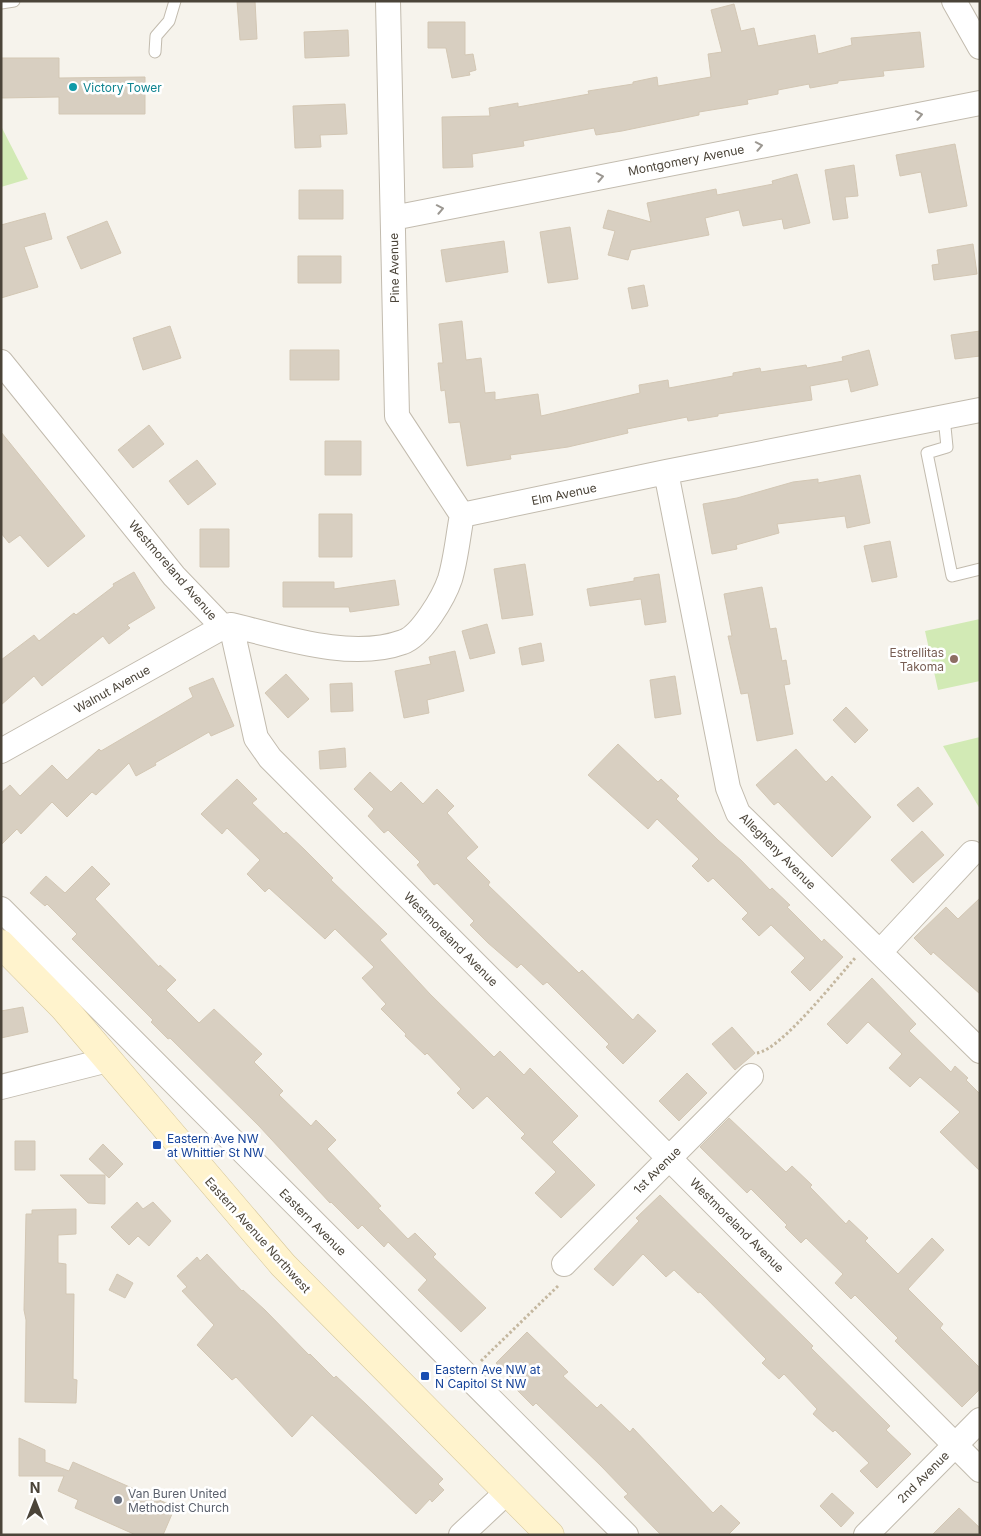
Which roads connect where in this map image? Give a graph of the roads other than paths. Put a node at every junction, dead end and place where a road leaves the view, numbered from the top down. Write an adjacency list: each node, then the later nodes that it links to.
1 (14, 1): 5 (lane)
2 (175, 1): 7 (lane)
3 (388, 1): 9 (street, Pine Avenue)
4 (954, 1): 6 (street)
5 (1, 3)
6 (980, 47)
7 (155, 52)
8 (980, 103): 9 (street, Montgomery Avenue, one-way to 8)
9 (393, 218): 14 (street, Pine Avenue)
10 (1, 362): 16 (street, Westmoreland Avenue)
11 (980, 410): 12 (street, Elm Avenue)
12 (944, 417): 13 (street, Elm Avenue); 15 (lane)
13 (666, 472): 14 (street, Elm Avenue); 21 (street, Allegheny Avenue)
14 (462, 515): 16 (street)
15 (980, 569)
16 (227, 626): 17 (street, Walnut Avenue); 26 (street, Westmoreland Avenue)
17 (1, 751)
18 (972, 853): 21 (street)
19 (1, 909): 34 (street, Eastern Avenue)
20 (1, 944): 23 (street, Eastern Avenue Northwest)
21 (875, 947): 22 (street, Allegheny Avenue)
22 (980, 1051)
23 (108, 1060): 25 (street); 31 (street, Eastern Avenue Northwest)
24 (751, 1076): 26 (street, 1st Avenue)
25 (1, 1087)
26 (670, 1158): 27 (street, 1st Avenue); 29 (street, Westmoreland Avenue)
27 (564, 1264)
28 (980, 1420): 29 (street, 2nd Avenue)
29 (954, 1445): 30 (street, Westmoreland Avenue); 35 (street, 2nd Avenue)
30 (980, 1470)
31 (507, 1492): 32 (street); 33 (street, Eastern Avenue Northwest)
32 (461, 1535)
33 (550, 1535)
34 (626, 1535)
35 (866, 1535)

